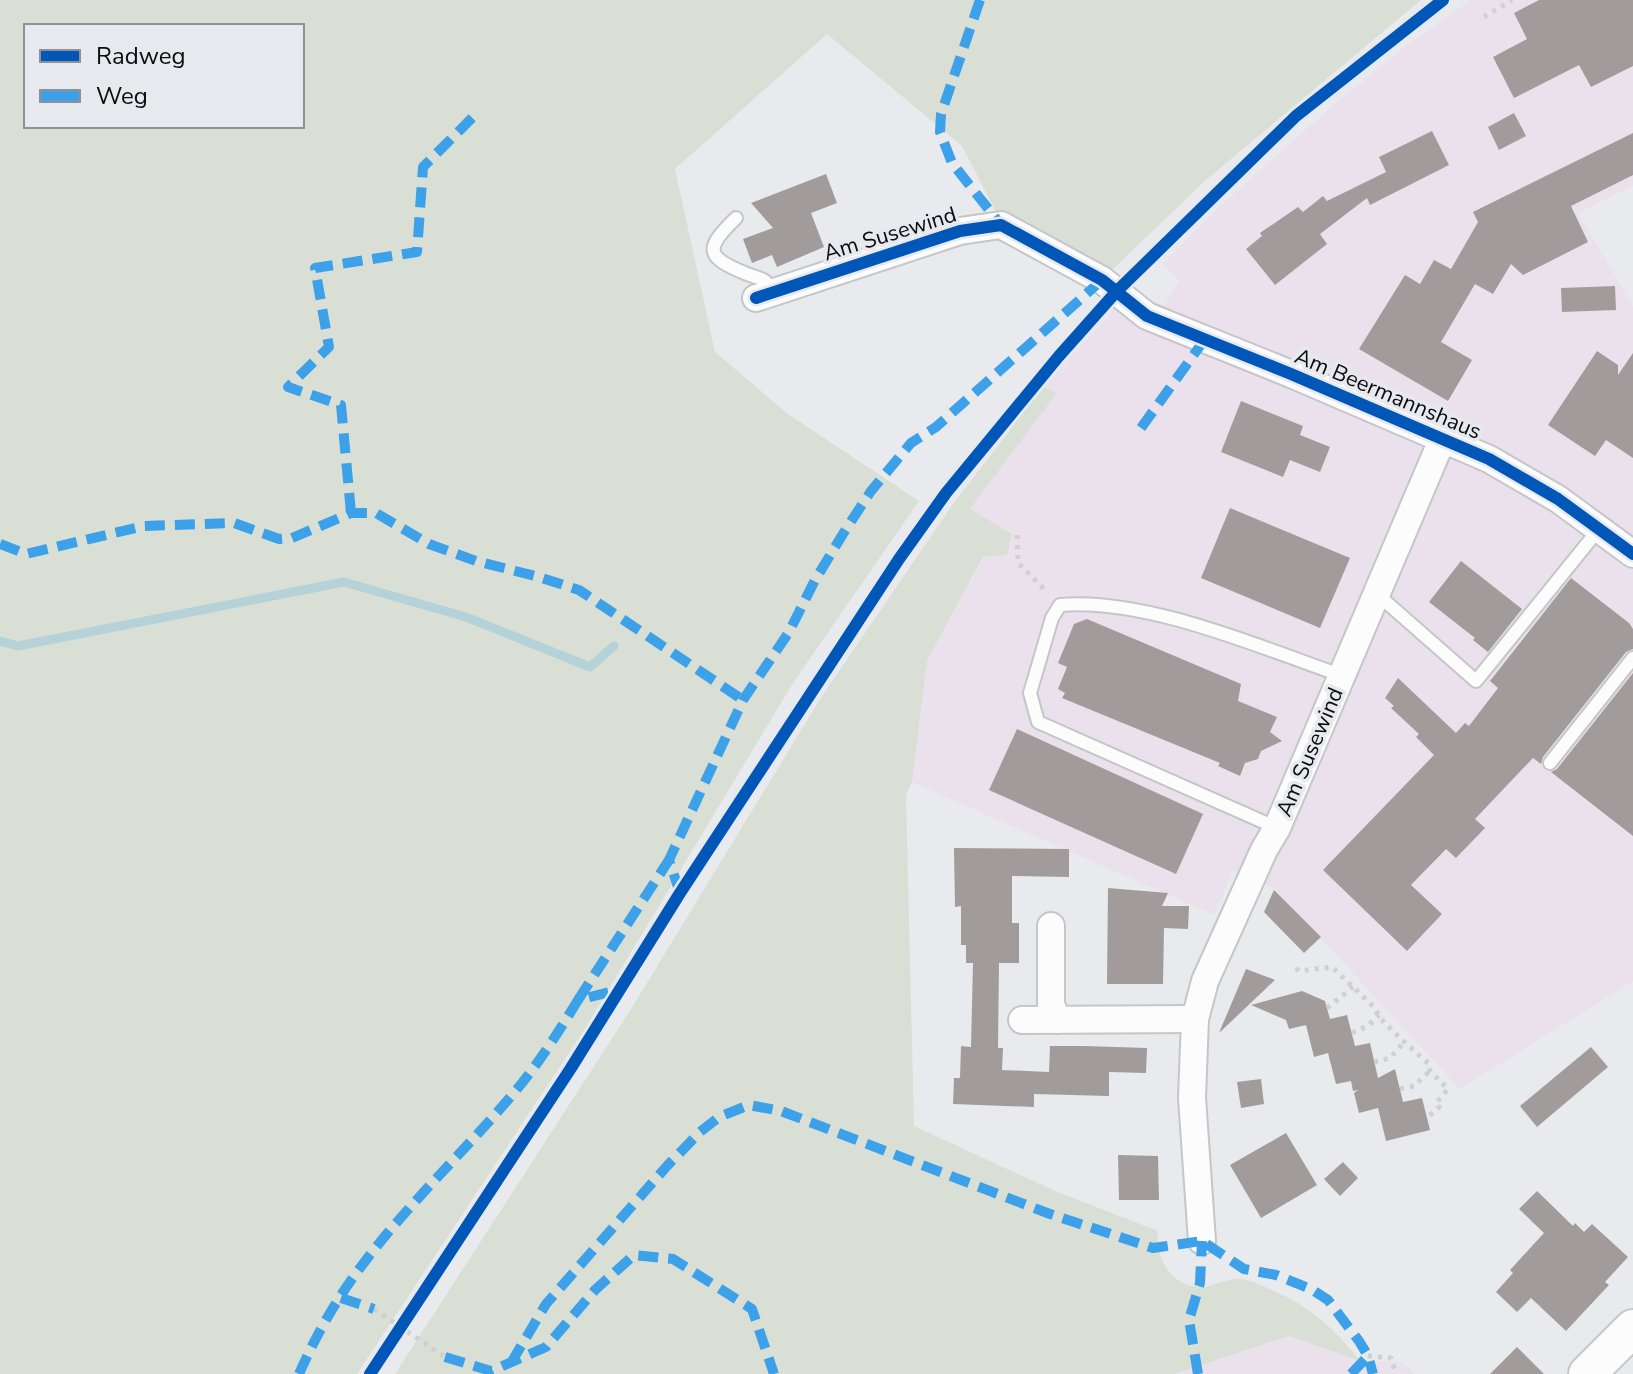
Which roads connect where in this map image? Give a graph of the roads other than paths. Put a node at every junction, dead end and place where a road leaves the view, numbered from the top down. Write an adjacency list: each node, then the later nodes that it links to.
1 (736, 218): 3 (lane)
2 (1116, 292): 3 (street, Am Susewind); 4 (street, Am Beermannshaus)
3 (764, 295)
4 (1442, 440): 5 (street, Am Beermannshaus); 7 (street, Am Susewind)
5 (1599, 529): 6 (street, Am Beermannshaus); 7 (lane)
6 (1633, 554)
7 (1377, 594): 9 (street, Am Susewind)
8 (1633, 658): 10 (lane)
9 (1343, 676): 11 (street, Am Susewind); 11 (lane)
10 (1550, 763)
11 (1277, 828): 13 (street, Am Susewind)
12 (1051, 926): 15 (street)
13 (1195, 1019): 15 (street); 16 (street, Am Susewind)
14 (1022, 1020): 15 (street)
15 (1057, 1020)
16 (1202, 1241)
17 (1633, 1328): 18 (main road)
18 (1587, 1374)

